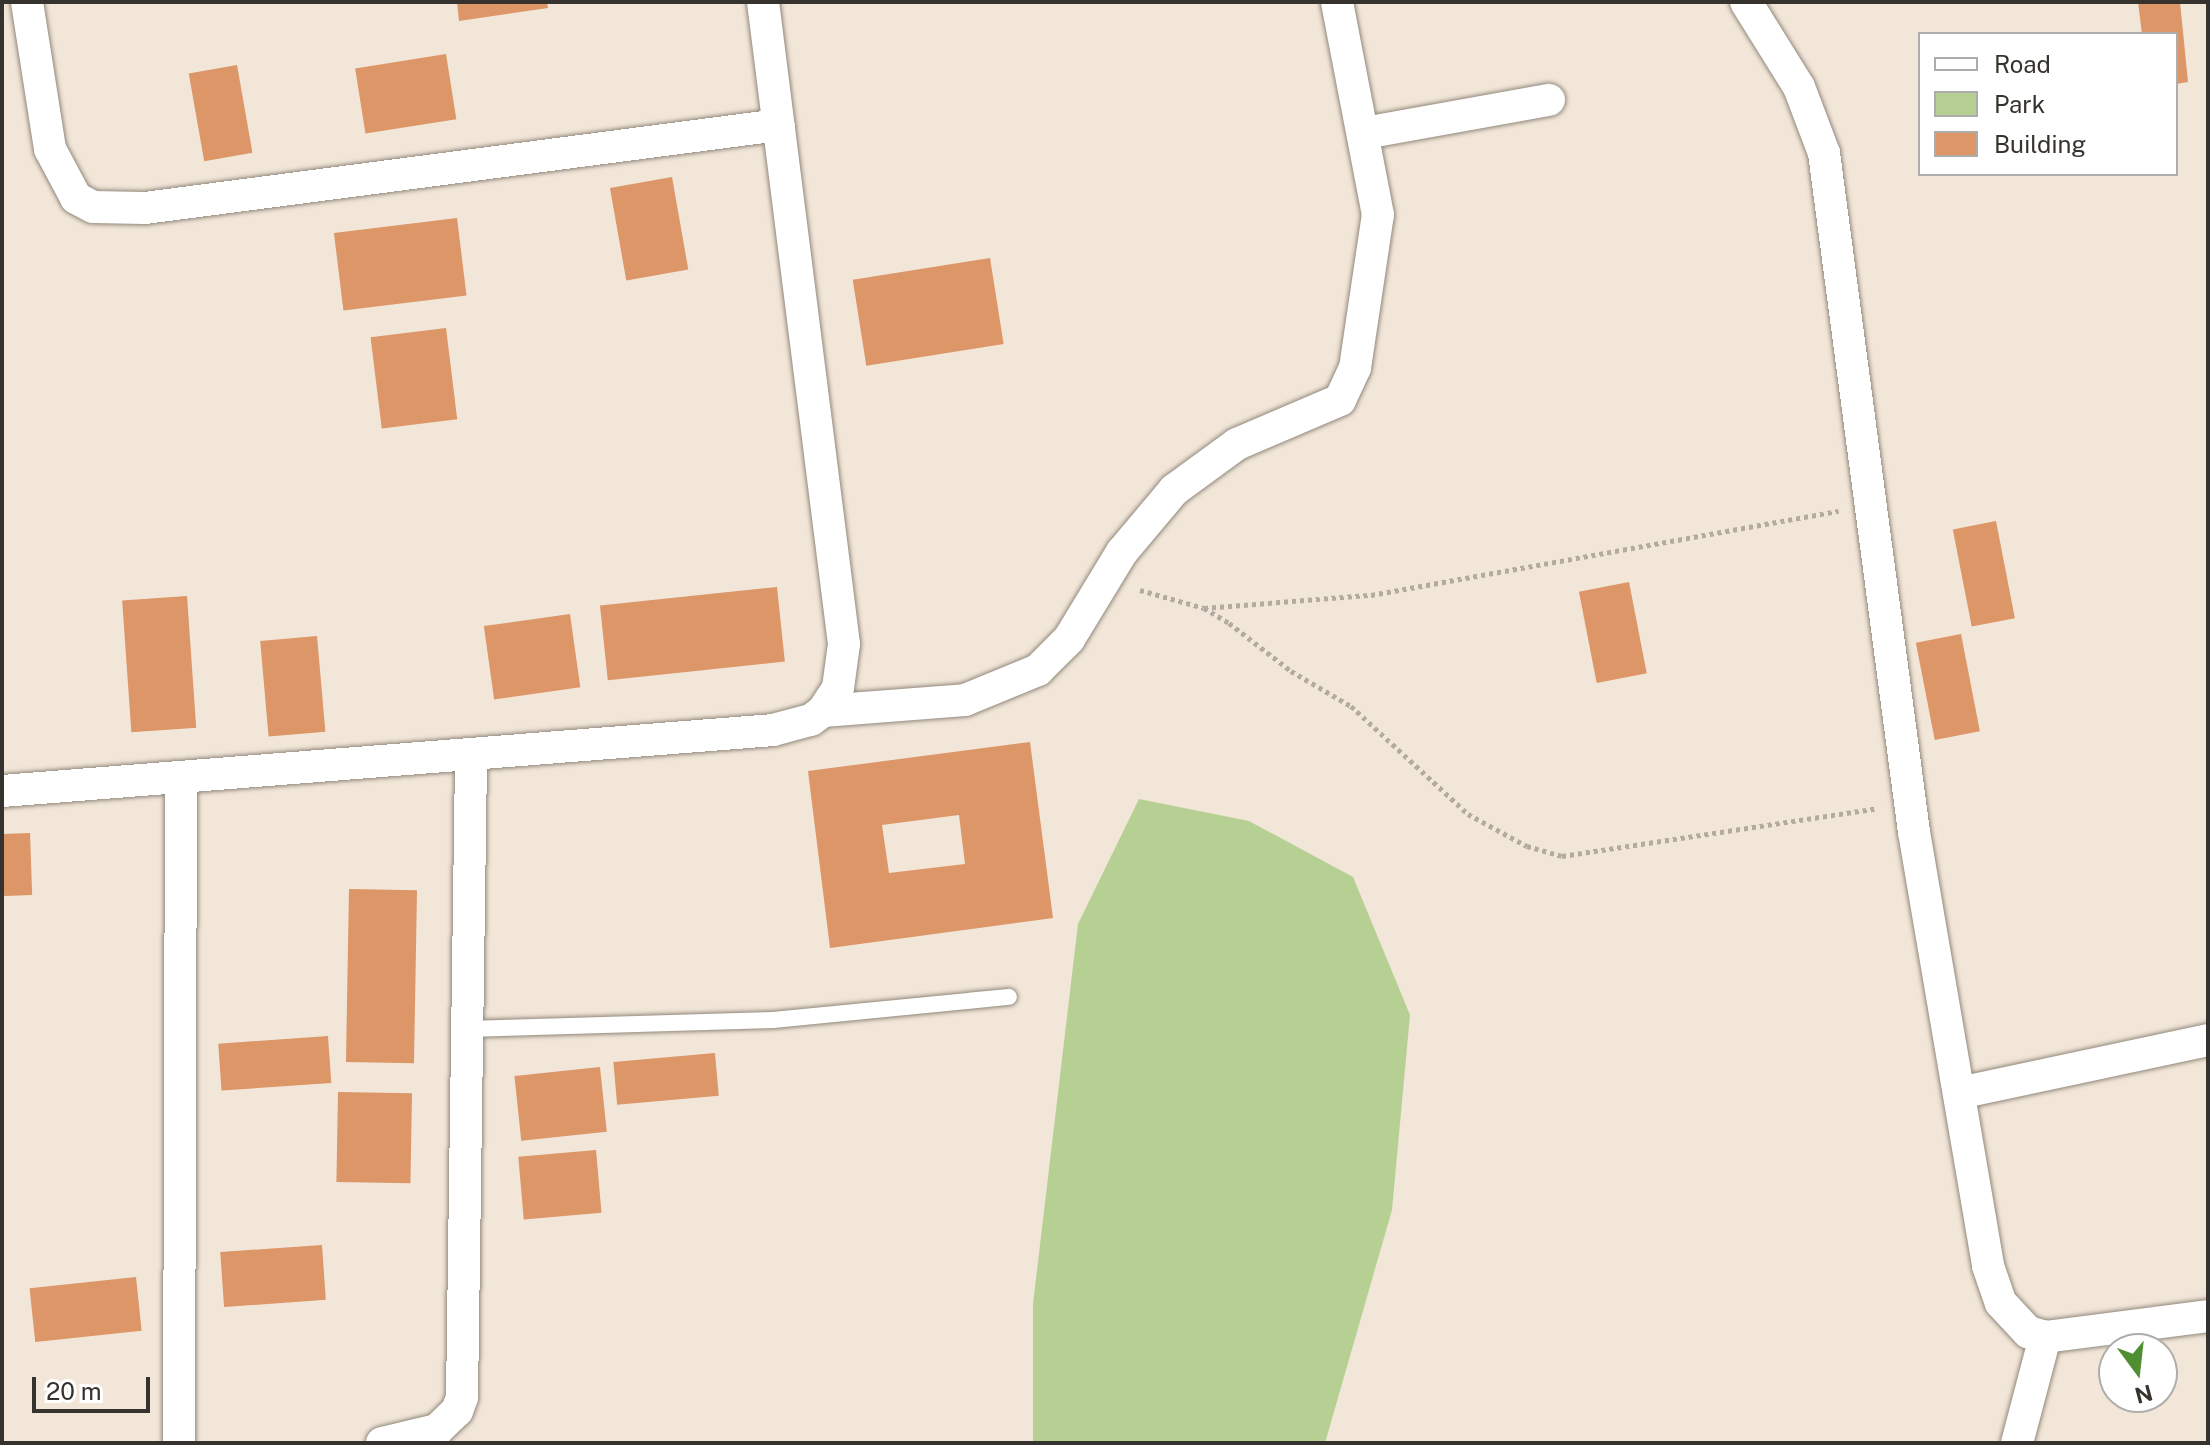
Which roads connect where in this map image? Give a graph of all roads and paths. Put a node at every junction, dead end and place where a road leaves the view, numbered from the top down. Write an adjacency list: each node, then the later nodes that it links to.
1 (27, 2): 6 (street)
2 (763, 2): 6 (street)
3 (1337, 2): 7 (street)
4 (1746, 2): 8 (street)
5 (1549, 100): 7 (street)
6 (779, 125): 11 (street)
7 (1365, 133): 9 (street)
8 (1871, 505): 10 (path); 15 (street)
9 (1105, 582): 10 (path); 11 (street)
10 (1204, 608): 15 (path)
11 (823, 711): 12 (street)
12 (471, 758): 13 (street); 17 (street)
13 (181, 779): 14 (street); 22 (street)
14 (2, 791)
15 (1911, 803): 19 (street)
16 (1009, 997): 17 (lane)
17 (467, 1029): 23 (street)
18 (2208, 1040): 19 (street)
19 (1959, 1093): 21 (street)
20 (2208, 1316): 21 (street)
21 (2045, 1337): 24 (street)
22 (179, 1443)
23 (382, 1443)
24 (2017, 1443)

